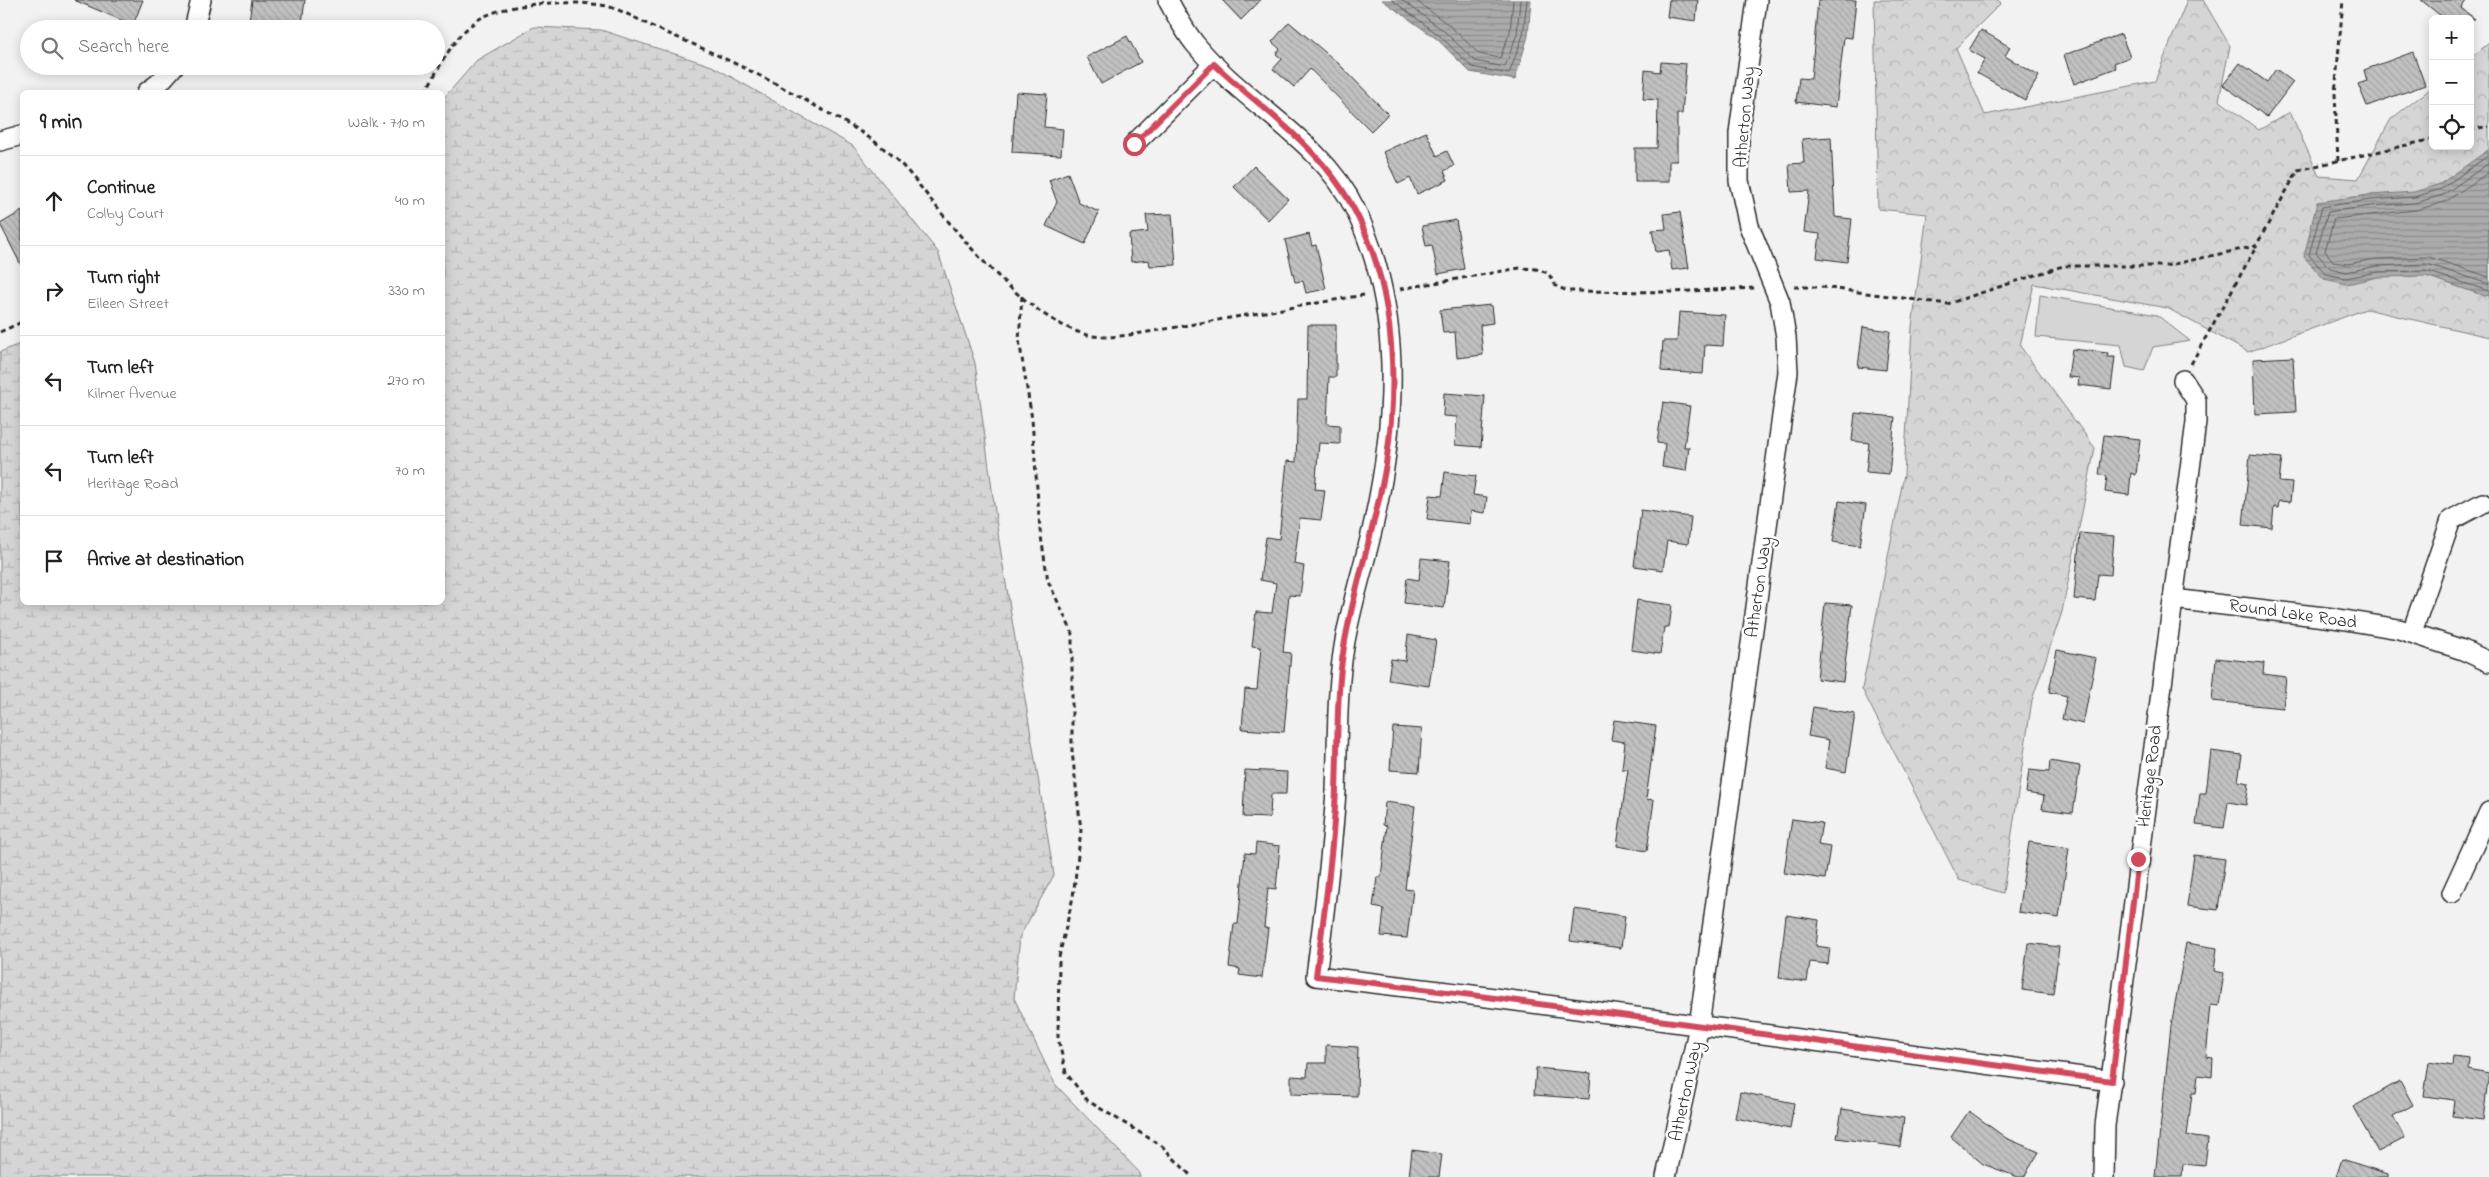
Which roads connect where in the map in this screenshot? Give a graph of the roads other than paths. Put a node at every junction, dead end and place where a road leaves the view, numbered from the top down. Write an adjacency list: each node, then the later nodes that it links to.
1 (201, 0): 4 (street)
2 (1168, 0): 5 (street)
3 (1757, 0): 18 (street, Atherton Way)
4 (196, 20)
5 (1214, 64): 10 (street); 18 (street)
6 (166, 75): 7 (street)
7 (150, 90)
8 (20, 137): 9 (street)
9 (0, 142)
10 (1134, 144)
11 (2183, 380): 13 (street, Heritage Road)
12 (2483, 504): 14 (street)
13 (2173, 599): 14 (street, Round Lake Road); 19 (street, Heritage Road)
14 (2412, 632): 15 (street, Round Lake Road)
15 (2489, 662)
16 (2489, 812): 17 (street)
17 (2452, 893)
18 (1698, 1026): 19 (street); 20 (street, Atherton Way)
19 (2112, 1081): 21 (street, Heritage Road)
20 (1666, 1177)
21 (2104, 1177)

